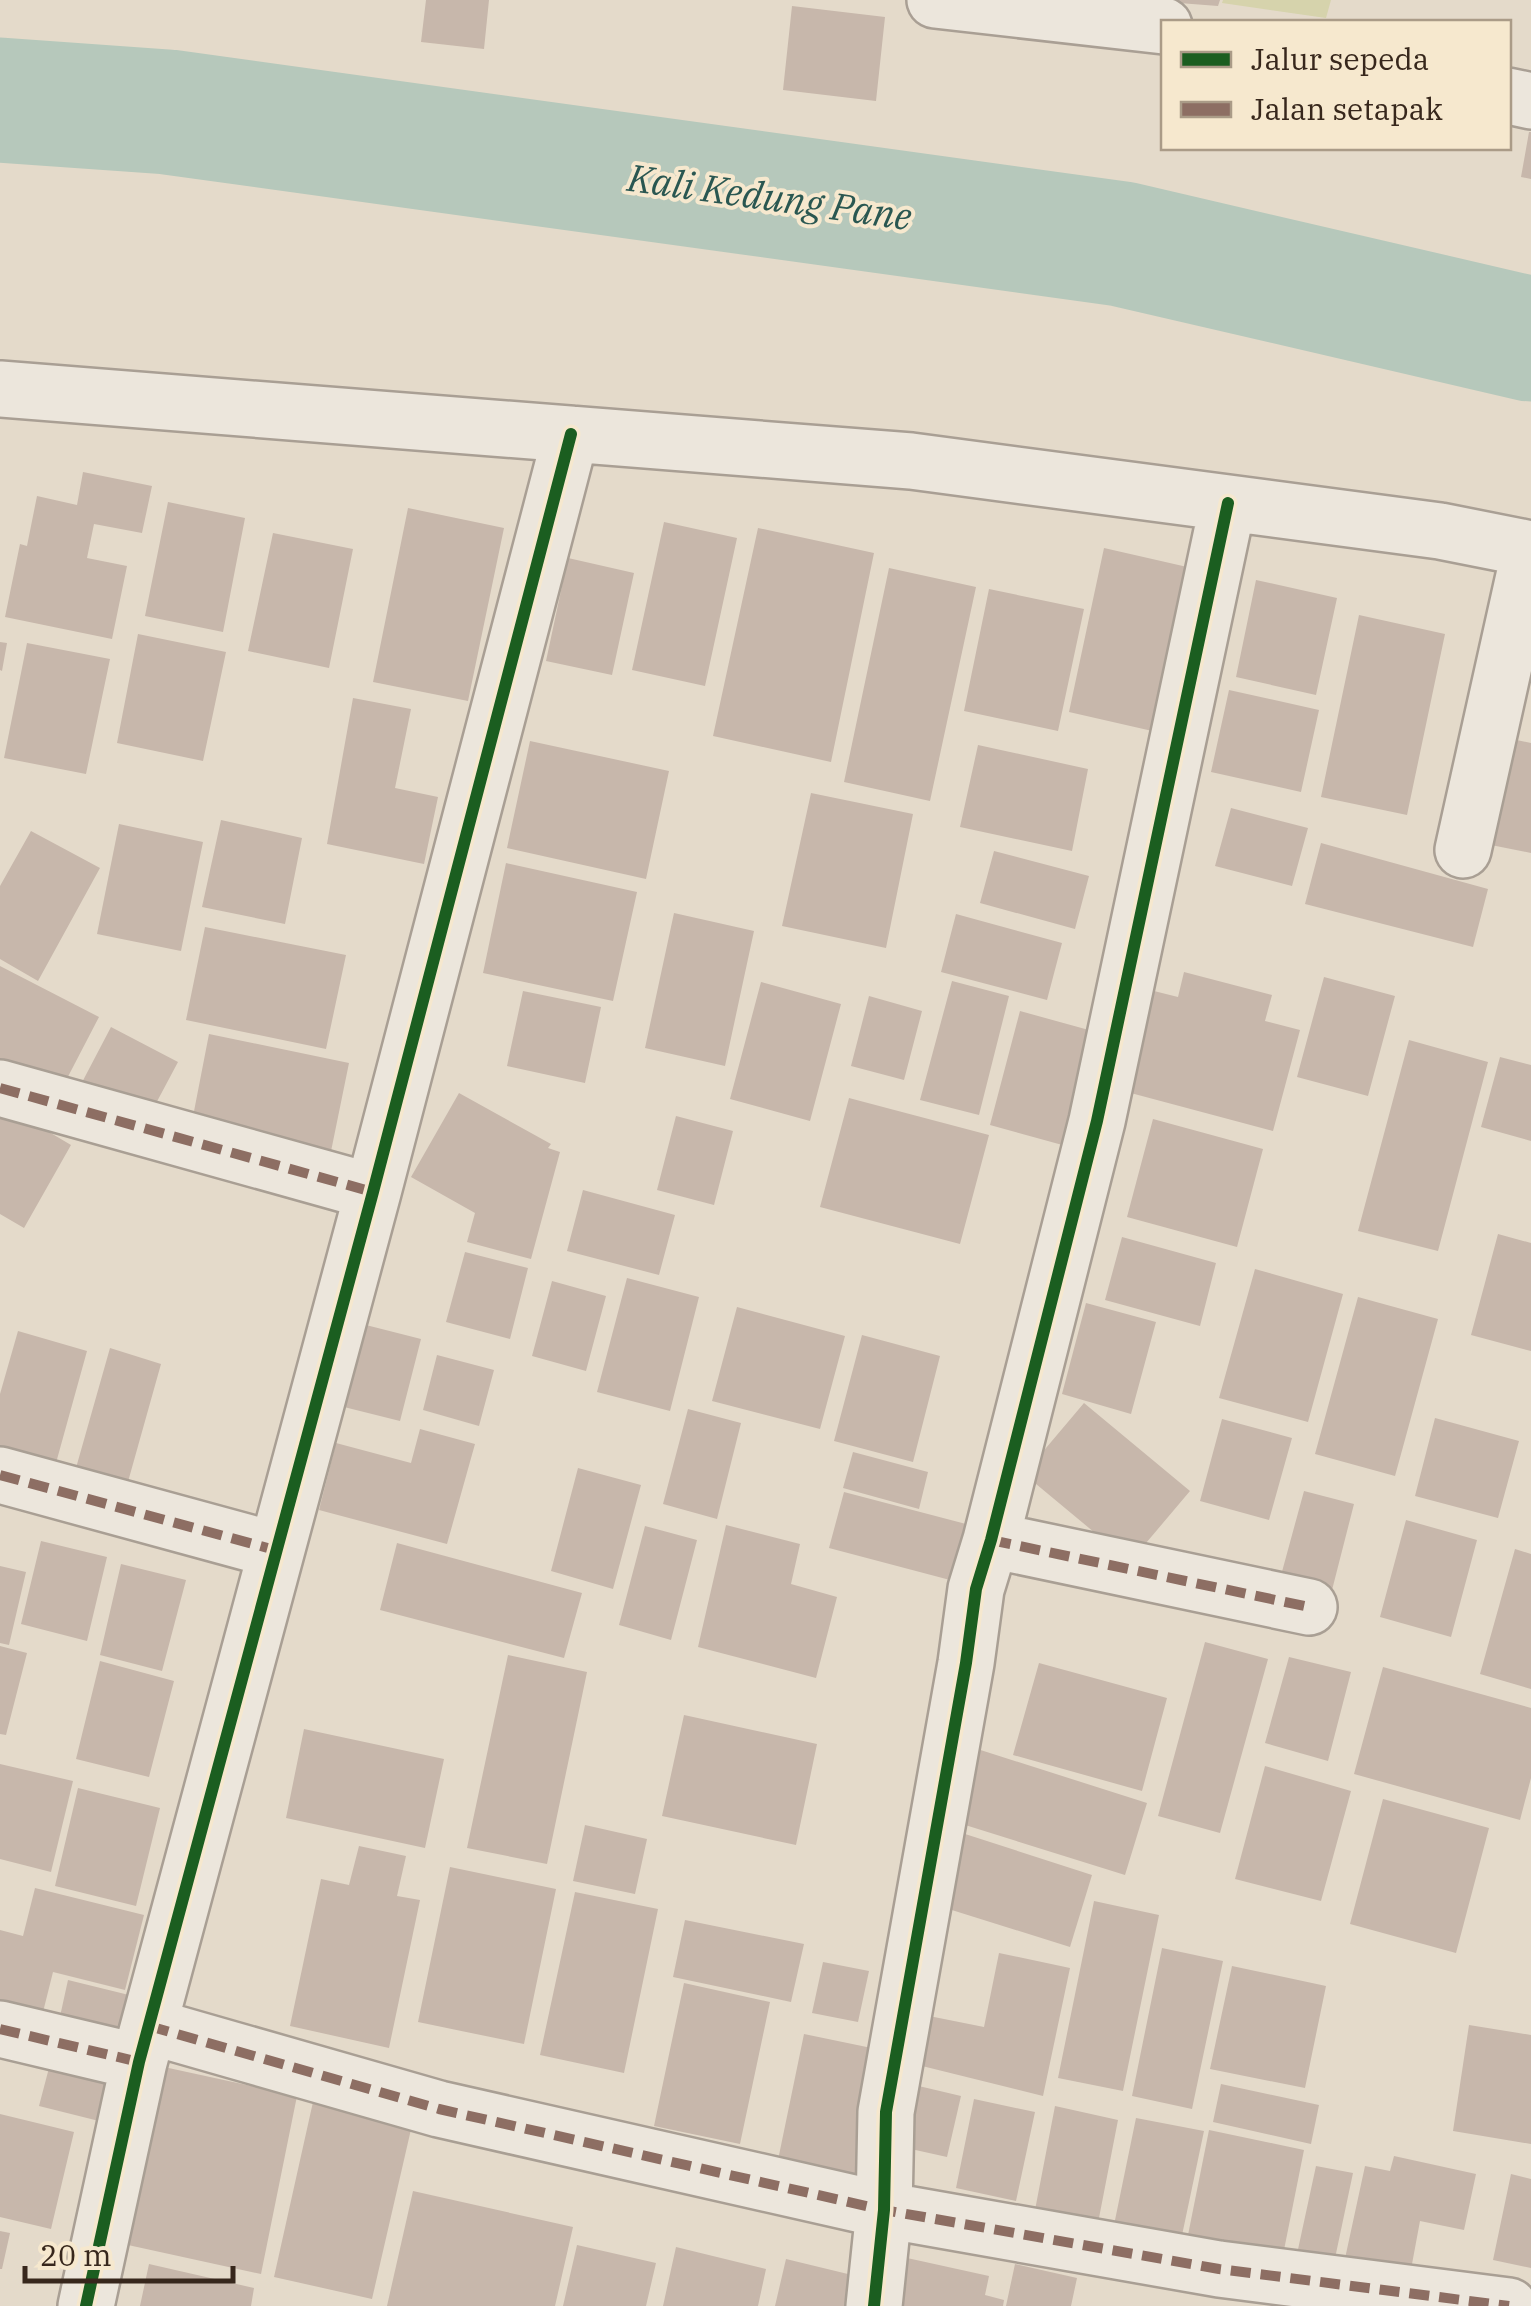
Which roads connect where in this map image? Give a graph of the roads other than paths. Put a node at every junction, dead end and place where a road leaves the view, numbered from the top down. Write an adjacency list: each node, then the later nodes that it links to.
1 (935, 0): 2 (street)
2 (1161, 26)
3 (0, 389): 4 (street)
4 (571, 434): 5 (street); 9 (street)
5 (1228, 503): 6 (street); 11 (street)
6 (1530, 549): 7 (street)
7 (1462, 850)
8 (0, 1088): 9 (street)
9 (373, 1192): 12 (street)
10 (0, 1475): 12 (street)
11 (991, 1540): 13 (street); 16 (street)
12 (275, 1550): 15 (street)
13 (1309, 1606)
14 (0, 2029): 15 (street)
15 (144, 2044): 16 (street); 17 (street)
16 (884, 2210): 18 (street); 19 (street)
17 (86, 2306)
18 (874, 2306)
19 (1509, 2306)

